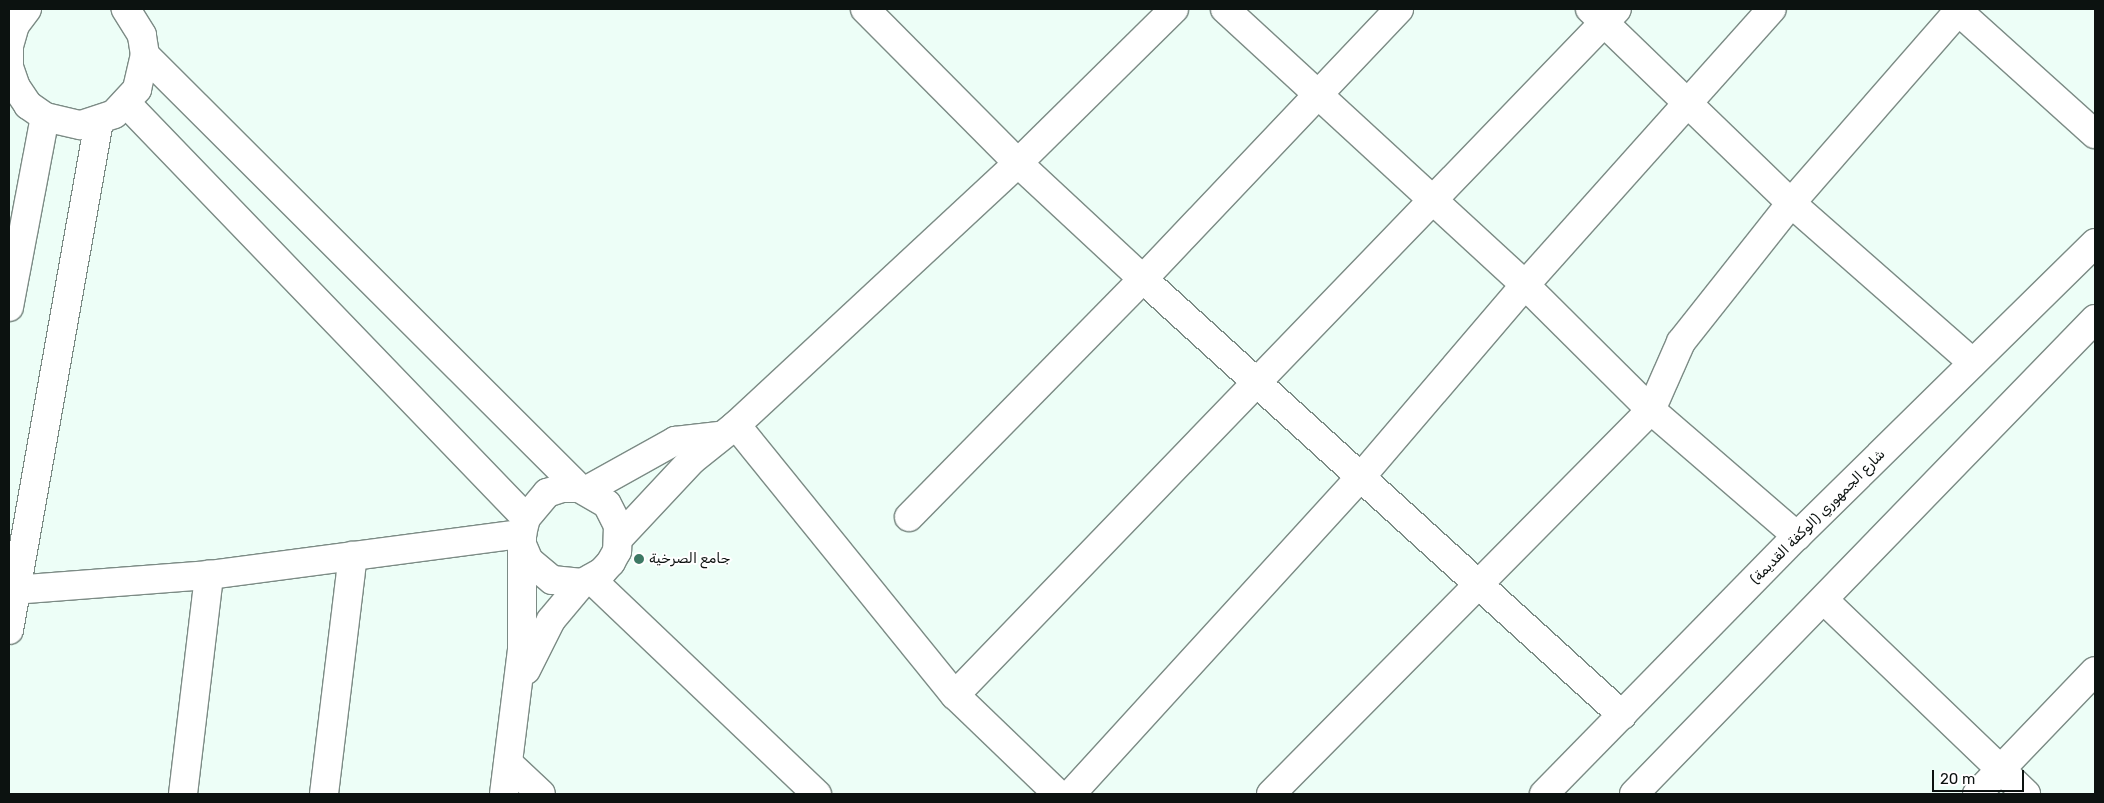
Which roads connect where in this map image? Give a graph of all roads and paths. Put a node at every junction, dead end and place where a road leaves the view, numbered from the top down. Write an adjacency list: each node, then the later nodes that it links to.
1 (27, 9): 10 (street)
2 (865, 9): 18 (street)
3 (1174, 9): 18 (street)
4 (1225, 9): 12 (street)
5 (1399, 9): 12 (street)
6 (1772, 9): 14 (street)
7 (1958, 9): 17 (street); 20 (street)
8 (133, 11): 11 (street)
9 (1604, 14): 14 (street); 19 (street)
10 (9, 45): 15 (street)
11 (145, 55): 13 (street); 31 (street)
12 (1317, 94): 19 (street); 22 (street)
13 (126, 103): 16 (street); 33 (street)
14 (1687, 104): 20 (street); 23 (street)
15 (45, 117): 16 (street); 24 (street)
16 (99, 121): 40 (street)
17 (2095, 134)
18 (1018, 162): 22 (street); 29 (street)
19 (1432, 201): 23 (street); 27 (street)
20 (1791, 203): 26 (street); 28 (street)
21 (2095, 243): 26 (street, شارع الجمهوري (الوكفة القديمة))
22 (1143, 279): 27 (street); 32 (street)
23 (1525, 285): 28 (street); 30 (street)
24 (9, 308)
25 (2095, 319): 41 (street)
26 (1974, 363): 34 (street, شارع الجمهوري (الوكفة القديمة))
27 (1257, 384): 30 (street); 45 (street)
28 (1651, 410): 34 (street); 39 (street)
29 (728, 431): 31 (street); 35 (street); 45 (street)
30 (1360, 478): 39 (street); 55 (street)
31 (583, 489): 33 (street); 35 (street)
32 (909, 517)
33 (524, 533): 36 (street); 38 (street); 44 (street)
34 (1797, 536): 46 (street, شارع الجمهوري (الوكفة القديمة))
35 (619, 538): 38 (street)
36 (353, 556): 37 (street); 50 (street)
37 (209, 575): 40 (street); 49 (street)
38 (587, 581): 44 (street); 53 (street)
39 (1478, 586): 46 (street); 56 (street)
40 (14, 590): 42 (street)
41 (1824, 600): 48 (street); 58 (street)
42 (9, 630)
43 (2095, 672): 48 (street)
44 (518, 690): 47 (street)
45 (955, 695): 54 (street)
46 (1622, 715): 57 (street, شارع الجمهوري (الوكفة القديمة))
47 (508, 763): 51 (street); 52 (street)
48 (2001, 770): 59 (street); 60 (street)
49 (183, 794)
50 (324, 794)
51 (504, 794)
52 (541, 794)
53 (817, 794)
54 (1058, 794)
55 (1071, 794)
56 (1271, 794)
57 (1544, 794)
58 (1634, 794)
59 (1977, 794)
60 (2026, 794)

